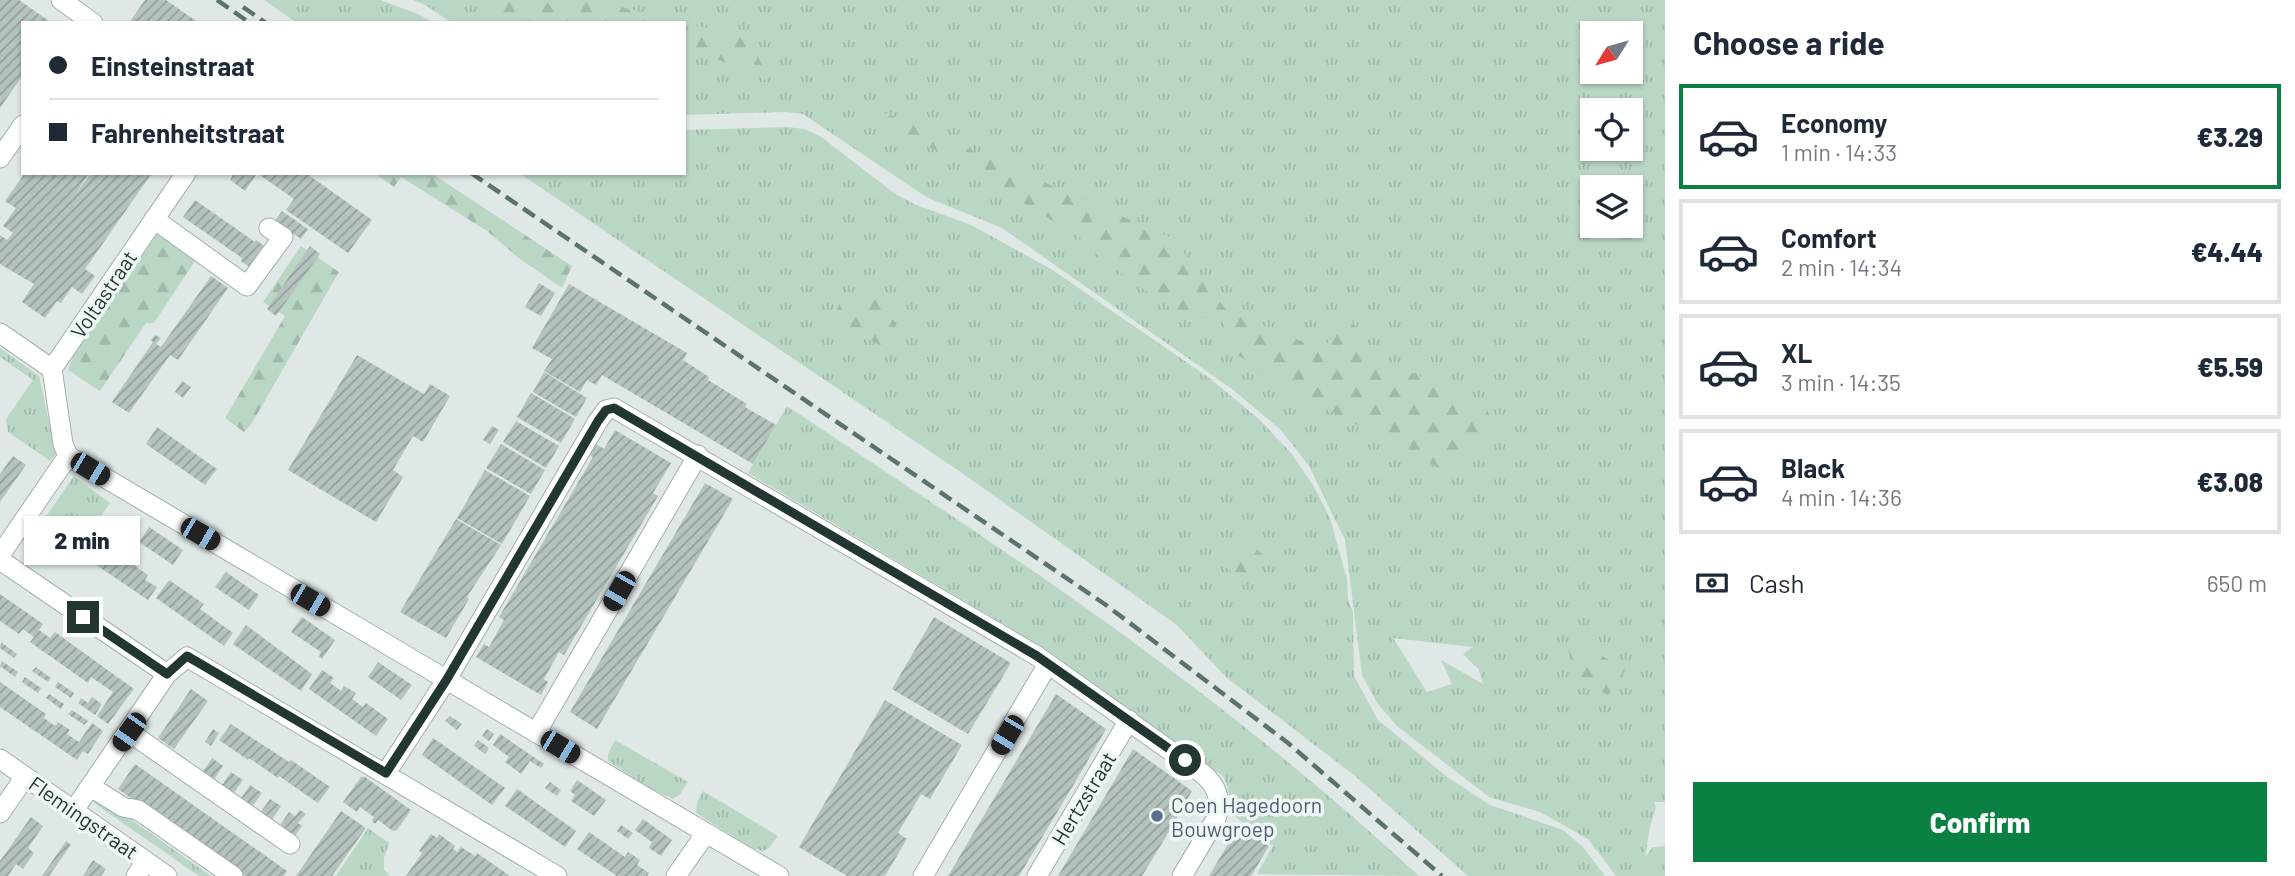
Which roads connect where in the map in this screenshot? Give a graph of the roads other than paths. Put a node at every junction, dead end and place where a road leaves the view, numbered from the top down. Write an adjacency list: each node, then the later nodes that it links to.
1 (61, 0): 2 (street)
2 (90, 21)
3 (21, 128): 4 (street)
4 (0, 158)
5 (185, 175): 6 (street, Voltastraat)
6 (154, 219): 7 (street); 9 (street, Voltastraat)
7 (269, 228)
8 (0, 334): 9 (street)
9 (52, 369): 11 (street)
10 (698, 455): 13 (street); 15 (street); 18 (street)
11 (68, 456): 12 (street); 15 (street)
12 (0, 557): 14 (street)
13 (1048, 664): 16 (street); 33 (street)
14 (167, 674): 17 (street); 20 (street)
15 (447, 679): 18 (street); 20 (street)
16 (1129, 720): 34 (street, Hertzstraat); 35 (street)
17 (129, 732): 22 (street); 26 (street)
18 (536, 733): 25 (street)
19 (0, 759): 21 (street, Flemingstraat)
20 (386, 773): 30 (street)
21 (25, 777): 23 (street, Flemingstraat); 24 (street)
22 (90, 787): 23 (street); 29 (street, Flemingstraat)
23 (74, 810): 27 (street, Flemingstraat)
24 (0, 813)
25 (706, 833): 31 (street); 32 (street)
26 (290, 844)
27 (141, 869): 28 (street, Flemingstraat)
28 (167, 876)
29 (233, 876)
30 (556, 876)
31 (676, 876)
32 (779, 876)
33 (923, 876)
34 (1037, 876)
35 (1182, 876)

